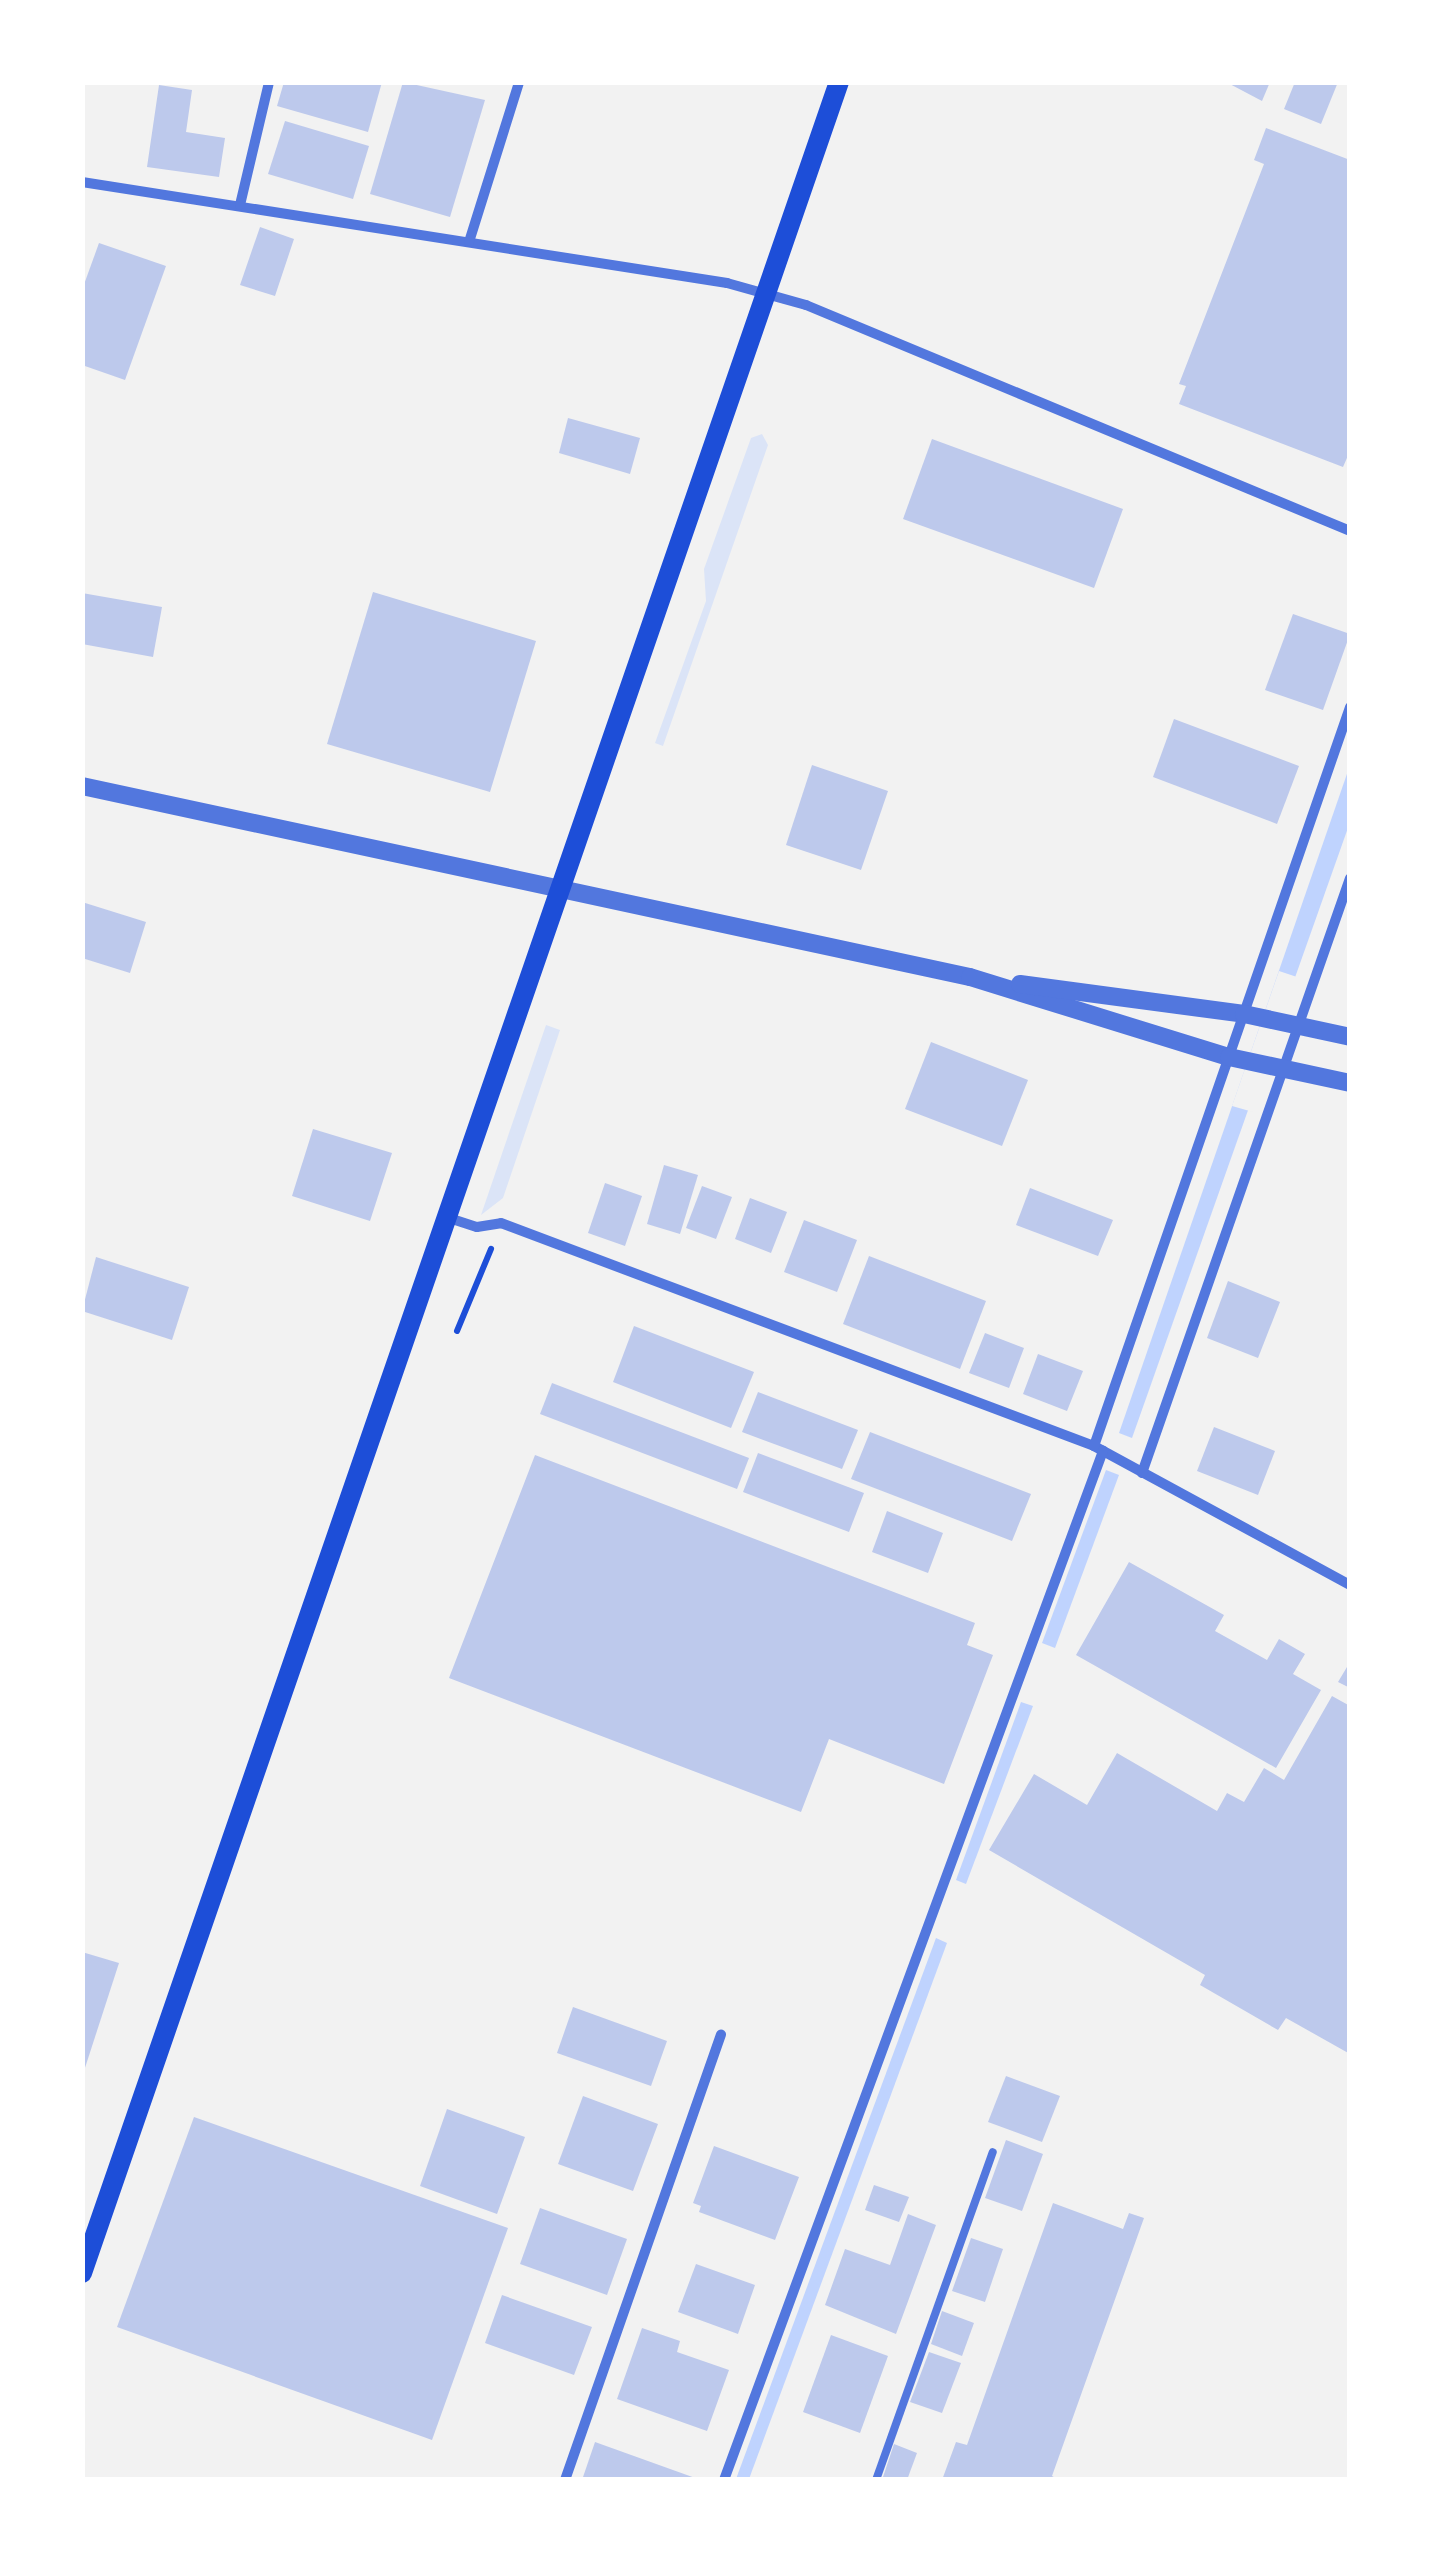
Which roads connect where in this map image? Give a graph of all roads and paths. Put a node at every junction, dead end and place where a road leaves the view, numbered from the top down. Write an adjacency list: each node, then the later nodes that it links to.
1 (269, 82): 5 (street)
2 (519, 82): 6 (street)
3 (839, 82): 7 (main road)
4 (82, 182): 5 (street)
5 (240, 205): 6 (street)
6 (469, 242): 7 (street)
7 (766, 294): 8 (street); 12 (main road)
8 (1350, 531)
9 (1350, 708): 14 (street)
10 (82, 786): 12 (street)
11 (1350, 878): 15 (street)
12 (562, 887): 13 (street); 20 (main road)
13 (970, 977): 14 (street); 17 (street)
14 (1244, 1014): 15 (street); 17 (street)
15 (1292, 1024): 16 (street); 18 (street)
16 (1350, 1037)
17 (1229, 1057): 18 (street); 23 (street)
18 (1277, 1068): 19 (street); 24 (street)
19 (1350, 1083)
20 (449, 1218): 21 (street); 28 (main road)
21 (501, 1223): 22 (path); 23 (street)
22 (457, 1331)
23 (1098, 1449): 24 (street); 30 (street)
24 (1142, 1473): 25 (street)
25 (1350, 1585)
26 (721, 2034): 29 (street)
27 (993, 2152): 31 (lane)
28 (82, 2273)
29 (565, 2480)
30 (724, 2480)
31 (876, 2480)

